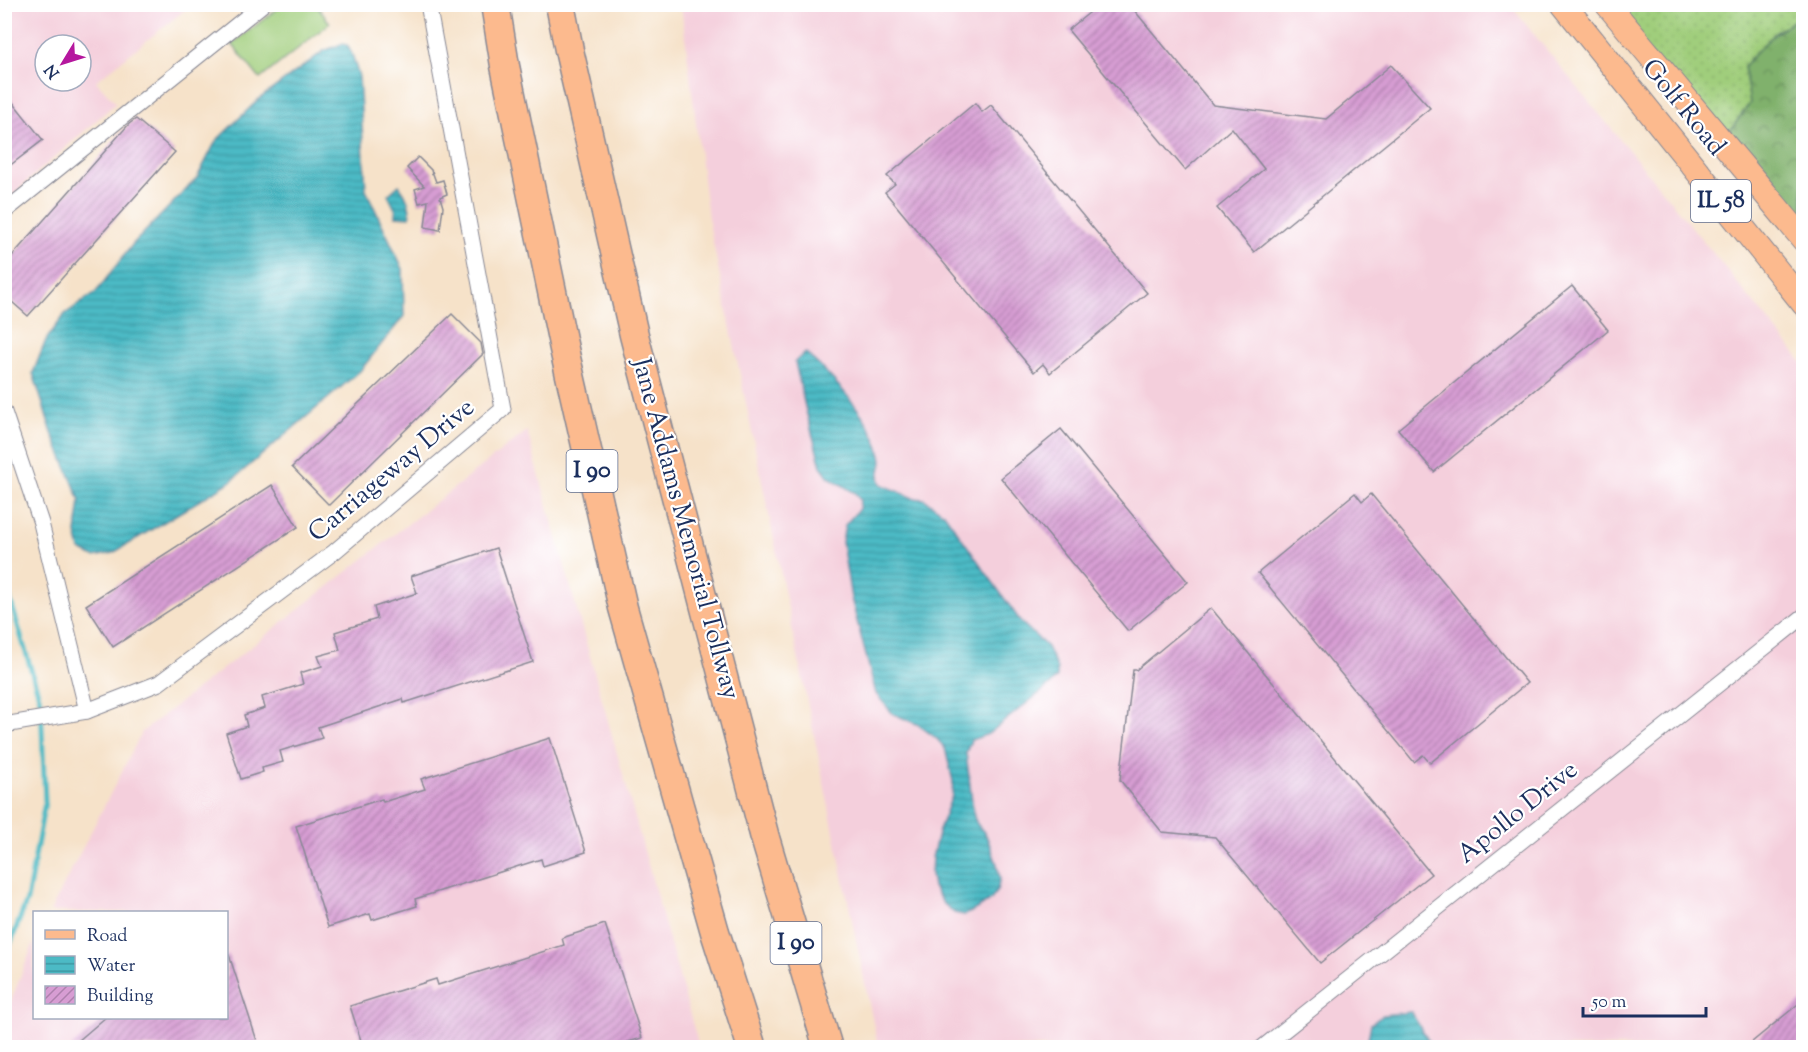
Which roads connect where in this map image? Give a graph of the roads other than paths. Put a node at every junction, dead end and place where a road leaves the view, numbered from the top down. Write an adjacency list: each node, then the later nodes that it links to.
1 (263, 4): 7 (street)
2 (428, 4): 12 (street, Carriageway Drive)
3 (495, 4): 14 (highway, I 90)
4 (561, 4): 15 (highway, Jane Addams Memorial Tollway / I 90)
5 (1563, 4): 9 (main road, Golf Road / IL 58)
6 (1608, 4): 8 (main road, Golf Road / IL 58)
7 (4, 212)
8 (1803, 240)
9 (1803, 304)
10 (4, 412): 12 (street)
11 (1803, 616): 16 (street, Apollo Drive)
12 (87, 711): 13 (street, Carriageway Drive)
13 (4, 725)
14 (752, 1047)
15 (828, 1047)
16 (1262, 1047)

